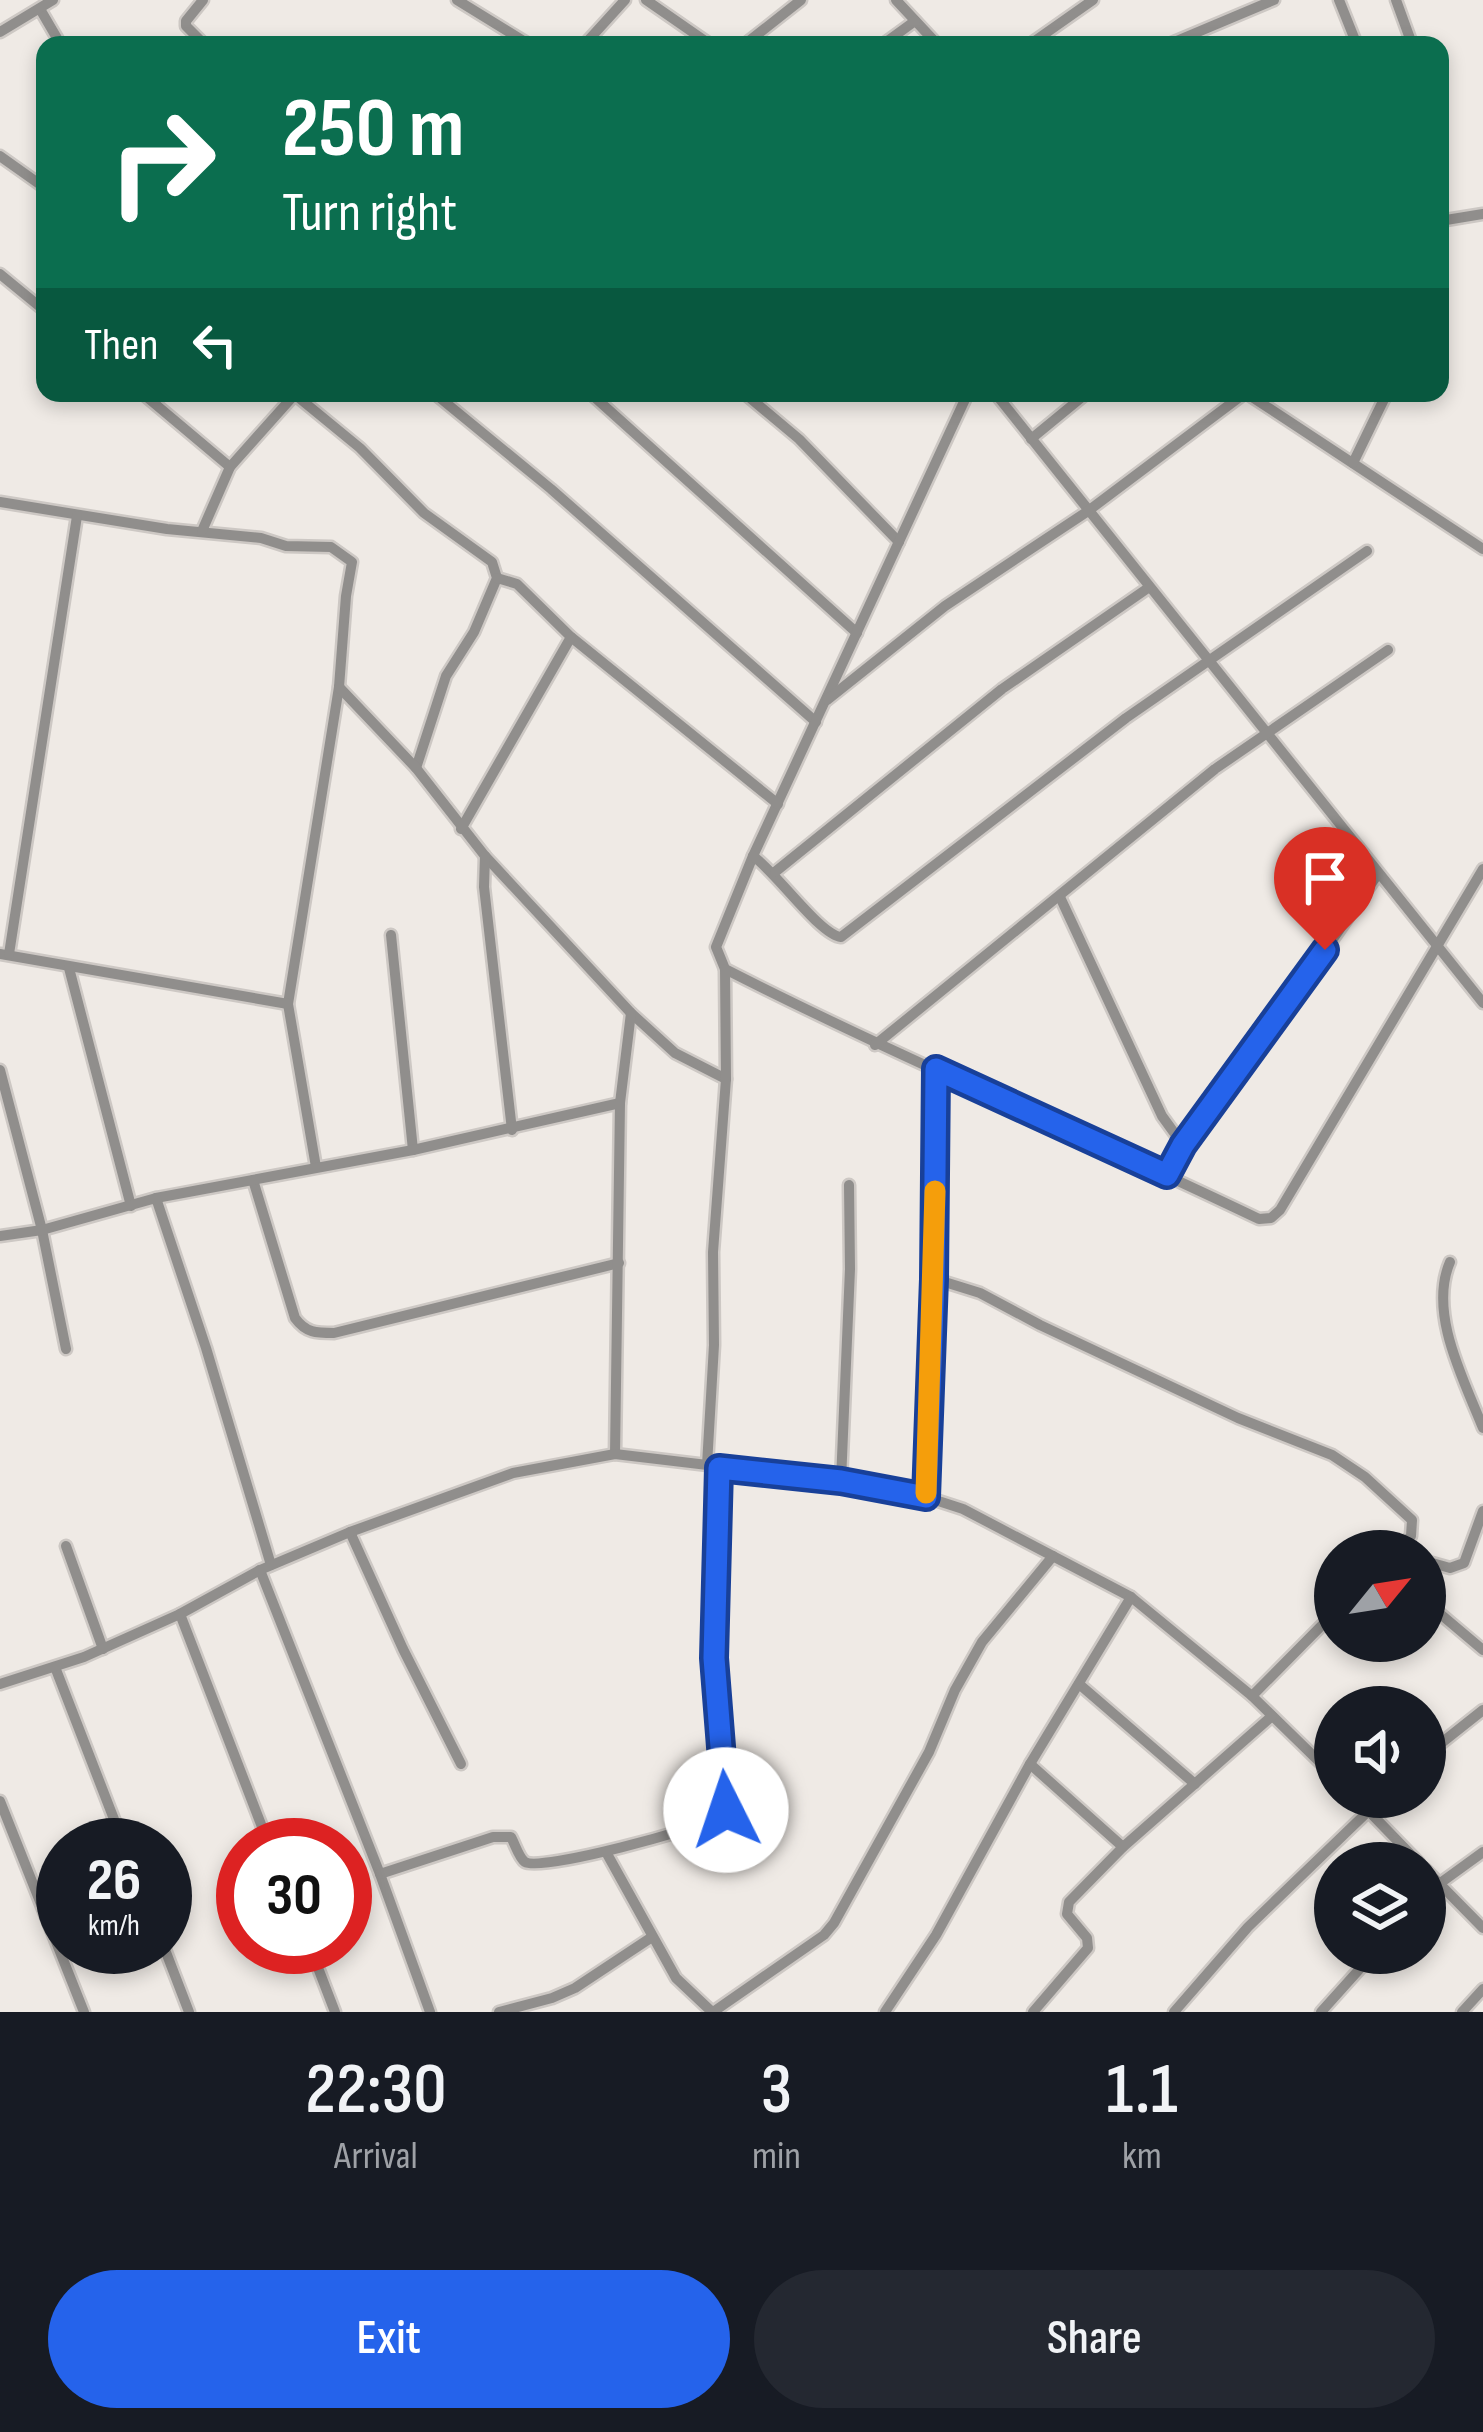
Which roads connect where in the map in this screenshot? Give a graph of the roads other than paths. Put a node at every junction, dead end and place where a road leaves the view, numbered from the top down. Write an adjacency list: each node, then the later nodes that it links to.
1 (53, 0): 12 (street)
2 (203, 0): 16 (street)
3 (457, 0): 17 (street)
4 (626, 0): 18 (street)
5 (646, 0): 19 (street)
6 (801, 0): 20 (street)
7 (896, 0): 13 (street)
8 (1093, 0): 23 (street)
9 (1274, 0): 24 (street)
10 (1339, 0): 25 (street)
11 (1396, 0): 26 (street)
12 (40, 10): 14 (street); 15 (street)
13 (915, 21): 21 (street); 22 (street)
14 (0, 32)
15 (56, 36)
16 (196, 36)
17 (515, 36)
18 (592, 36)
19 (698, 36)
20 (755, 36)
21 (894, 36)
22 (929, 36)
23 (1042, 36)
24 (1188, 36)
25 (1353, 36)
26 (1409, 36)
27 (0, 156): 28 (street)
28 (36, 182)
29 (1483, 214): 30 (street)
30 (1449, 219)
31 (0, 274): 32 (street)
32 (36, 304)
33 (153, 402): 47 (street)
34 (288, 402): 47 (street)
35 (305, 402): 55 (street)
36 (445, 402): 63 (street)
37 (600, 402): 57 (street)
38 (755, 402): 52 (street)
39 (964, 402): 52 (street)
40 (1001, 402): 45 (street)
41 (1076, 402): 45 (street)
42 (1234, 402): 49 (street)
43 (1260, 402): 46 (street)
44 (1383, 402): 46 (street)
45 (1031, 439): 49 (street)
46 (1353, 463): 53 (street)
47 (230, 467): 51 (street)
48 (0, 502): 50 (street)
49 (1088, 511): 56 (street); 62 (street)
50 (77, 516): 51 (street); 76 (street)
51 (202, 531): 61 (street)
52 (899, 542): 57 (street)
53 (1483, 549)
54 (1367, 551): 60 (street)
55 (497, 578): 58 (street); 65 (street)
56 (1148, 588): 60 (street); 71 (street)
57 (857, 633): 62 (street)
58 (571, 637): 66 (street); 67 (street)
59 (1388, 650): 64 (street)
60 (1205, 660): 64 (street); 71 (street)
61 (339, 687): 65 (street); 80 (street)
62 (825, 701): 63 (street)
63 (816, 722): 66 (street)
64 (1265, 735): 72 (street); 73 (street)
65 (416, 768): 67 (street)
66 (778, 804): 69 (street)
67 (461, 829): 68 (street)
68 (485, 856): 81 (street); 87 (street)
69 (753, 856): 71 (street); 78 (street)
70 (1483, 869): 75 (street)
71 (775, 872)
72 (1378, 874): 75 (street); 88 (street)
73 (1060, 897): 82 (street); 88 (street)
74 (392, 935): 89 (street)
75 (1436, 948): 79 (street); 91 (street)
76 (4, 954): 77 (street)
77 (69, 968): 80 (street); 95 (street)
78 (725, 969): 82 (street); 85 (street)
79 (1483, 1003)
80 (288, 1004): 90 (street)
81 (631, 1013): 85 (street); 86 (street)
82 (875, 1045): 83 (street)
83 (936, 1069): 91 (street); 100 (street)
84 (0, 1070): 96 (street)
85 (726, 1078): 104 (street)
86 (620, 1103): 87 (street); 99 (street)
87 (512, 1130): 89 (street)
88 (1183, 1145): 91 (street)
89 (413, 1150): 90 (street)
90 (316, 1168): 92 (street)
91 (1167, 1175)
92 (254, 1180): 94 (street); 99 (street)
93 (849, 1185): 105 (street)
94 (156, 1198): 95 (street); 113 (street)
95 (131, 1207): 96 (street)
96 (42, 1230): 97 (street); 101 (street)
97 (0, 1236)
98 (1450, 1262): 102 (street)
99 (619, 1264): 103 (street)
100 (934, 1279): 106 (street); 108 (street)
101 (66, 1349)
102 (1483, 1428)
103 (615, 1454): 104 (street); 109 (street)
104 (713, 1466): 105 (street); 138 (street)
105 (841, 1481): 106 (street)
106 (926, 1497): 111 (street)
107 (1483, 1511): 112 (street)
108 (1411, 1530)
109 (350, 1532): 113 (street); 128 (street)
110 (66, 1546): 118 (street)
111 (1053, 1556): 114 (street); 154 (street)
112 (1446, 1567)
113 (265, 1568): 115 (street); 140 (street)
114 (1131, 1597): 122 (street); 123 (street)
115 (180, 1614): 118 (street); 133 (street)
116 (1446, 1619): 119 (street)
117 (1314, 1633): 123 (street)
118 (103, 1648): 120 (street)
119 (1483, 1650)
120 (55, 1667): 121 (street); 132 (street)
121 (0, 1684)
122 (1078, 1684): 129 (street); 130 (street)
123 (1252, 1696): 125 (street)
124 (1483, 1710): 126 (street)
125 (1272, 1716): 127 (street); 130 (street)
126 (1446, 1739)
127 (1314, 1757)
128 (461, 1764)
129 (1030, 1764): 137 (street); 155 (street)
130 (1195, 1784): 137 (street)
131 (0, 1801): 149 (street)
132 (114, 1818)
133 (259, 1818)
134 (1361, 1818): 157 (street)
135 (1377, 1818): 136 (street)
136 (1399, 1842)
137 (1123, 1847): 156 (street)
138 (606, 1852): 140 (street); 144 (street)
139 (1483, 1852): 141 (street)
140 (380, 1874): 152 (street)
141 (1446, 1882)
142 (1446, 1891): 143 (street)
143 (1483, 1928)
144 (652, 1937): 153 (street); 154 (street)
145 (174, 1974): 150 (street)
146 (320, 1974): 151 (street)
147 (1355, 1974): 158 (street)
148 (1483, 1989): 159 (street)
149 (84, 2012)
150 (189, 2012)
151 (335, 2012)
152 (430, 2012)
153 (499, 2012)
154 (713, 2012)
155 (885, 2012)
156 (1034, 2012)
157 (1174, 2012)
158 (1321, 2012)
159 (1462, 2012)

